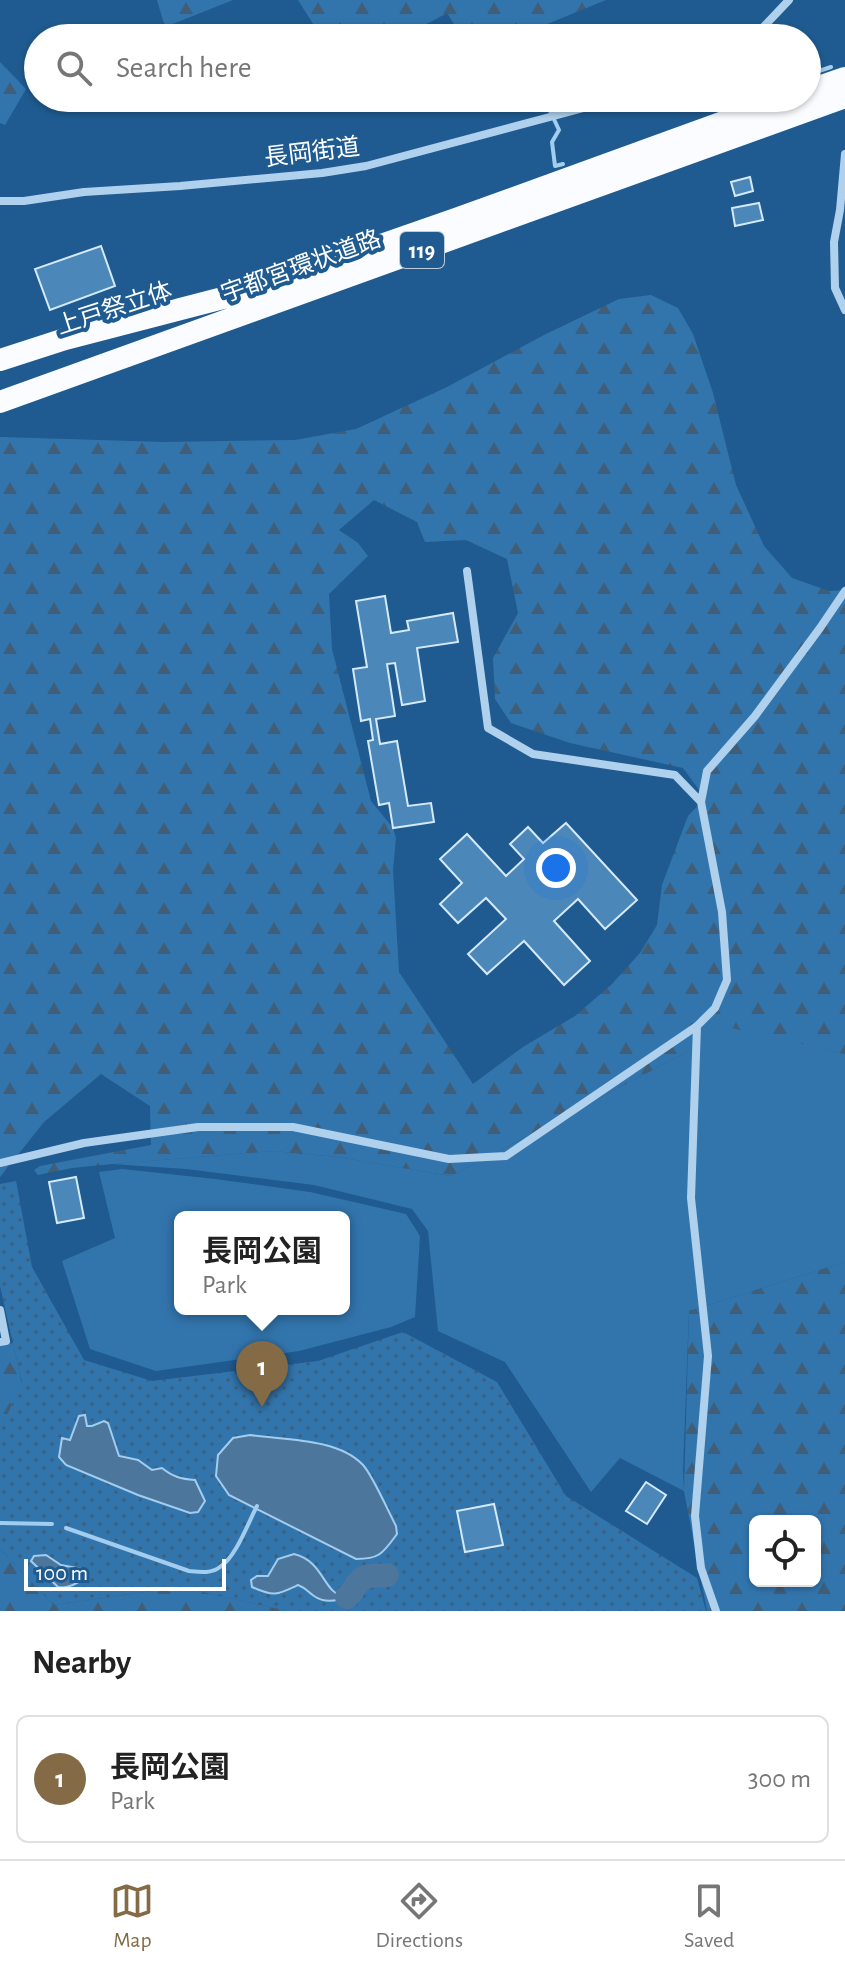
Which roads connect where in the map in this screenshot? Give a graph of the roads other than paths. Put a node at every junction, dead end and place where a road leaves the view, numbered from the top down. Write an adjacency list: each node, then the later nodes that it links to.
1 (789, 0): 2 (street)
2 (766, 24)
3 (845, 78): 4 (highway)
4 (821, 86)
5 (845, 97): 6 (highway, 宇都宮環状道路 / 119)
6 (821, 105)
7 (568, 112): 11 (street, 長岡街道)
8 (750, 112): 12 (highway, 宇都宮環状道路 / 119)
9 (801, 112): 12 (highway, 宇都宮環状道路 / 119)
10 (845, 154): 13 (street)
11 (0, 201)
12 (245, 303): 14 (highway, 宇都宮環状道路 / 119); 15 (highway, 上戸祭立体 / 119); 16 (highway, 上戸祭立体 / 119); 17 (highway, 宇都宮環状道路 / 119)
13 (845, 310)
14 (0, 360)
15 (0, 375)
16 (0, 391)
17 (0, 402)
18 (467, 571): 20 (street)
19 (845, 591): 20 (street)
20 (701, 802): 21 (street)
21 (697, 1026): 22 (street); 25 (street)
22 (1, 1165)
23 (0, 1310): 24 (street)
24 (0, 1342)
25 (716, 1611)

